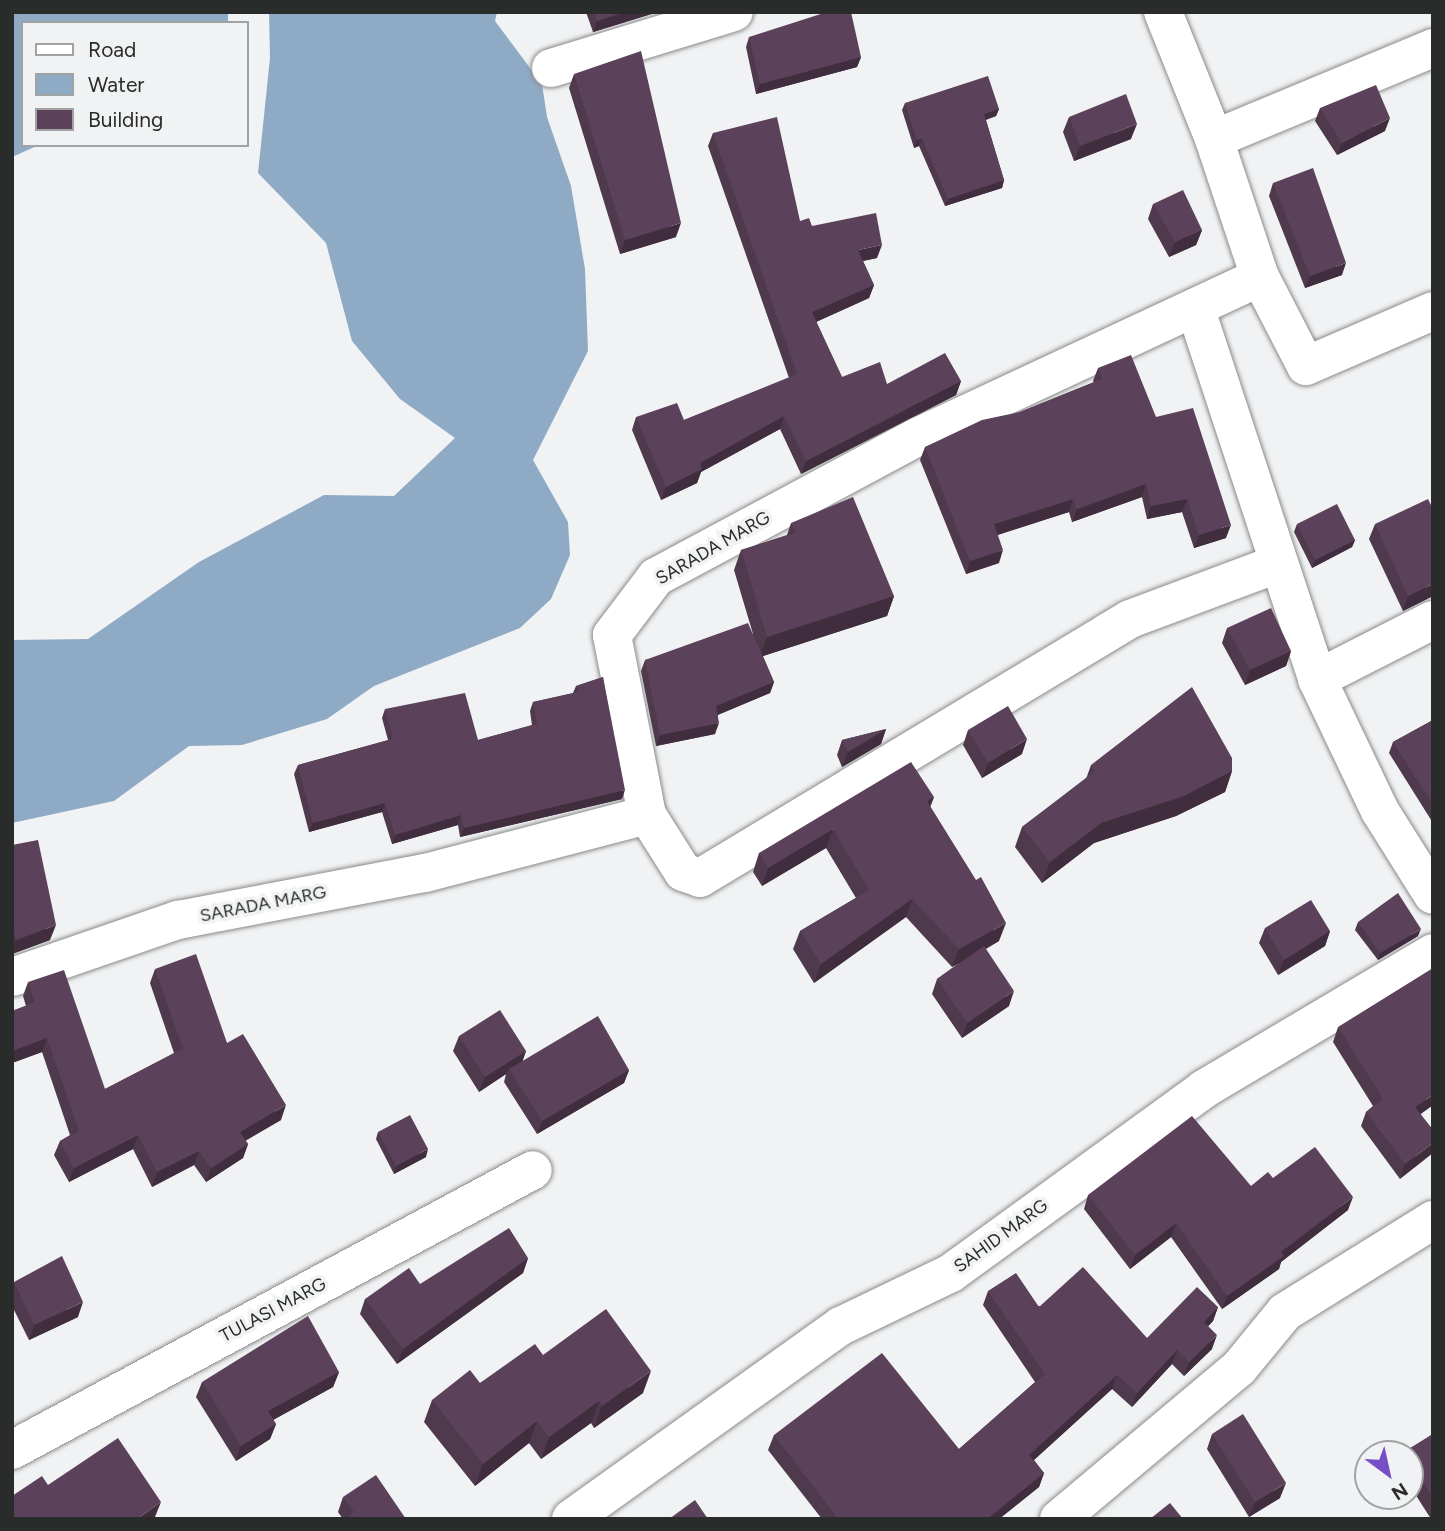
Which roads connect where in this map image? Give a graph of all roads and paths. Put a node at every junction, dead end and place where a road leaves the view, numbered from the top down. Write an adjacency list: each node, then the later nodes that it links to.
1 (734, 12): 4 (street)
2 (1163, 12): 5 (street)
3 (1433, 48): 5 (street)
4 (551, 68)
5 (1214, 139): 6 (street)
6 (1260, 276): 7 (street, SARADA MARG); 8 (street)
7 (1196, 310): 9 (street); 12 (street, SARADA MARG)
8 (1433, 312)
9 (1277, 564): 11 (street); 12 (street)
10 (1433, 620): 11 (street)
11 (1317, 679): 13 (street)
12 (648, 815): 15 (street, SARADA MARG)
13 (1433, 895)
14 (1433, 953): 19 (street, SAHID MARG)
15 (12, 977)
16 (533, 1170): 18 (street, TULASI MARG)
17 (1433, 1220): 20 (street)
18 (12, 1450)
19 (570, 1519)
20 (1059, 1519)

